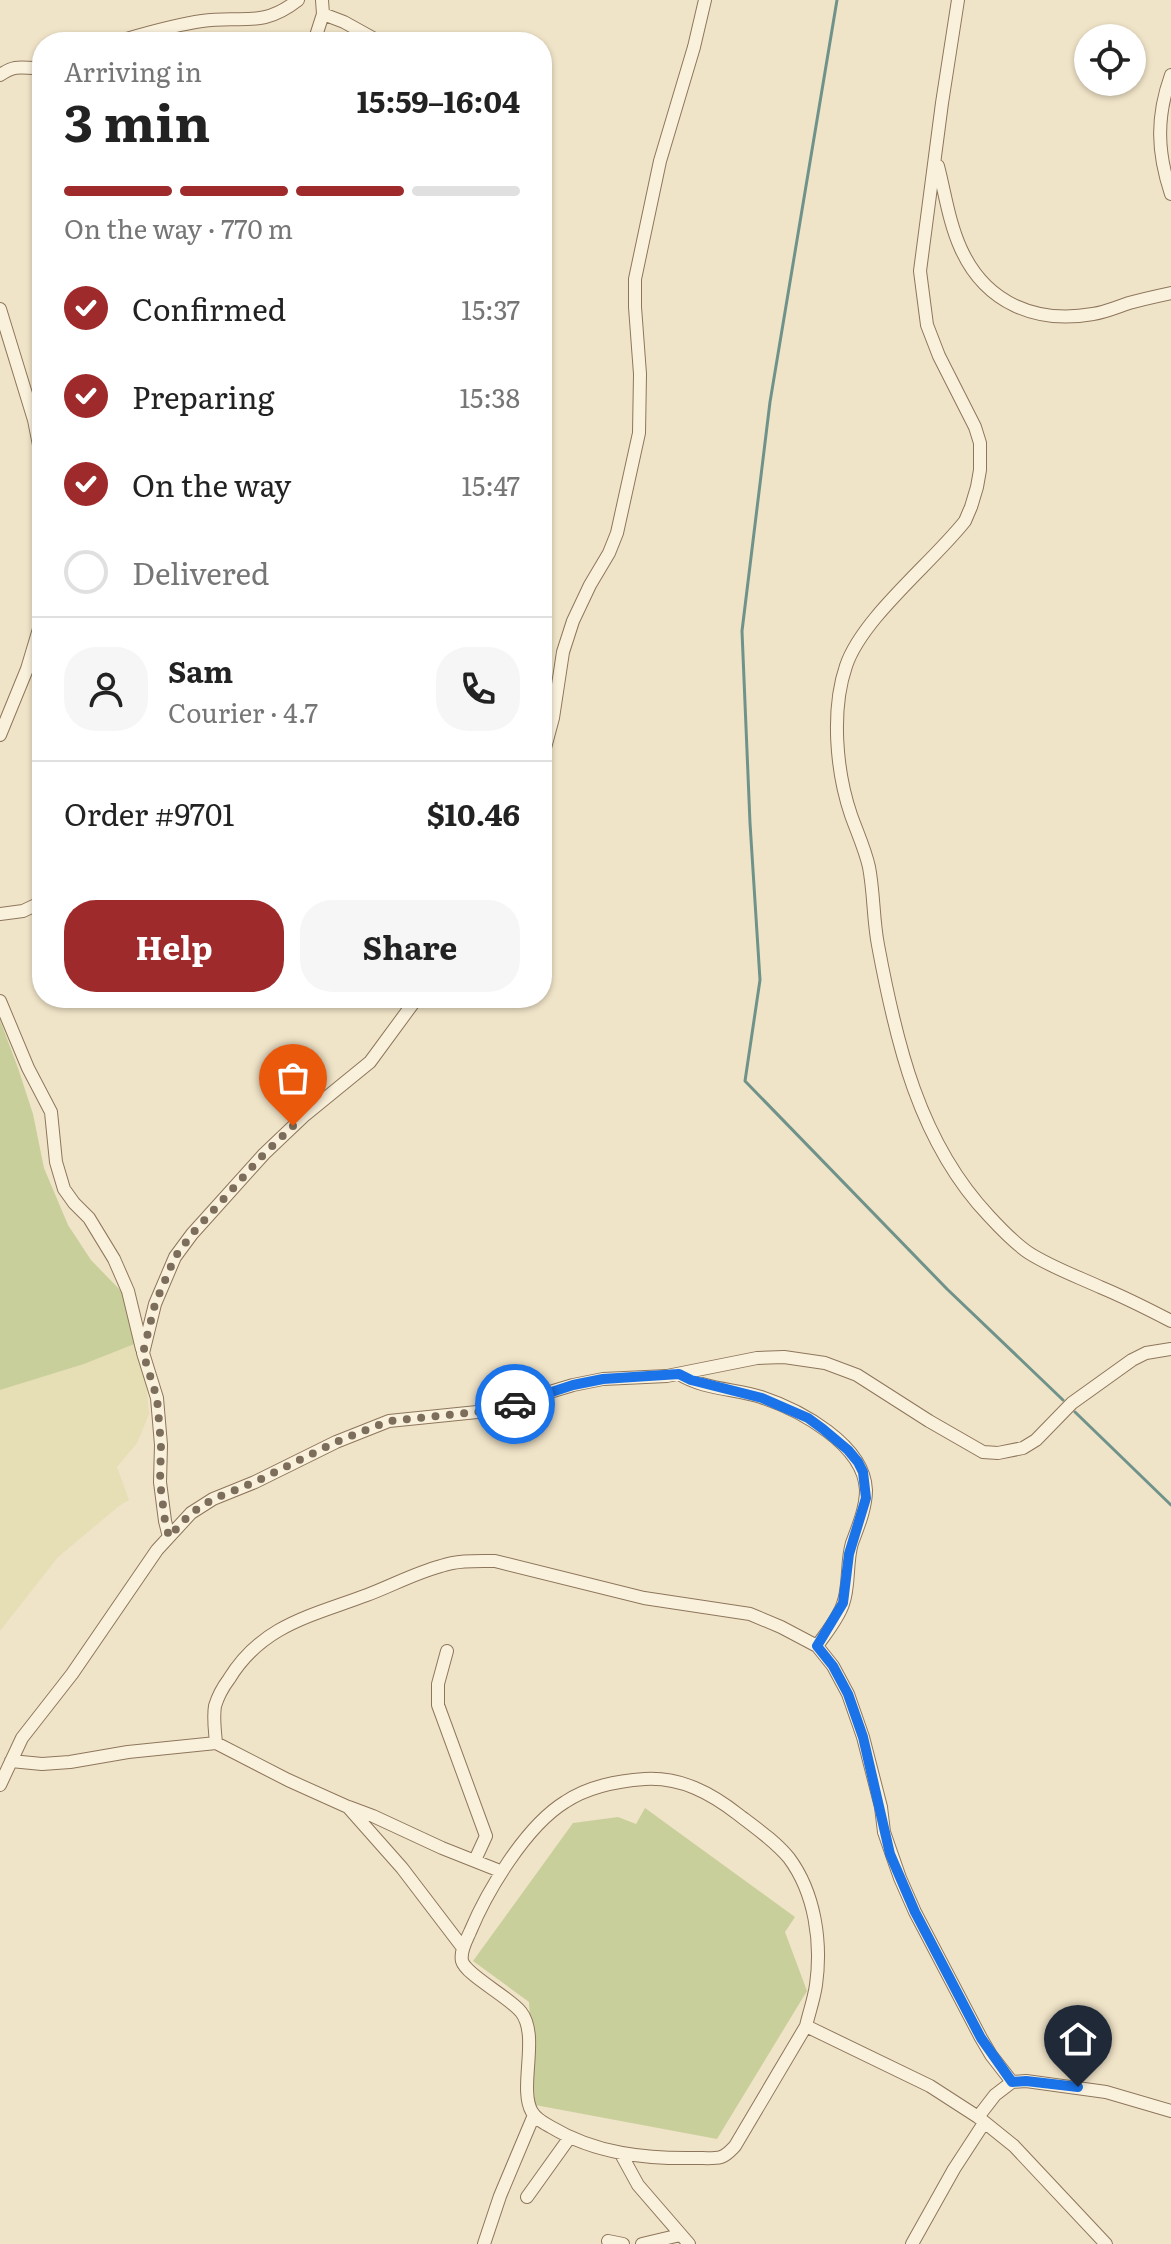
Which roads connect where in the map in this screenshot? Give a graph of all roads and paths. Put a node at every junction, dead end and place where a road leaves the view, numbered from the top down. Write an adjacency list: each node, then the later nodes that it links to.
1 (298, 0): 5 (street)
2 (705, 0): 17 (street)
3 (958, 0): 11 (street)
4 (322, 7): 6 (street); 7 (street)
5 (156, 32)
6 (316, 32)
7 (362, 32)
8 (32, 67): 9 (street)
9 (0, 75)
10 (1171, 75): 12 (street)
11 (936, 159): 13 (street); 23 (street)
12 (1171, 194)
13 (1171, 293)
14 (0, 309): 15 (street)
15 (32, 413)
16 (32, 652): 18 (street)
17 (552, 722)
18 (0, 735)
19 (32, 907): 20 (street)
20 (0, 914)
21 (0, 1001): 25 (street)
22 (410, 1008): 25 (street)
23 (1171, 1321)
24 (1171, 1349): 26 (street)
25 (143, 1353): 27 (street)
26 (679, 1374): 27 (street); 28 (street)
27 (169, 1537): 31 (street)
28 (817, 1646): 30 (street); 38 (street)
29 (447, 1651): 34 (street)
30 (216, 1743): 31 (street); 33 (street)
31 (11, 1761): 32 (street)
32 (0, 1785)
33 (348, 1807): 34 (street); 36 (street)
34 (475, 1860): 35 (street)
35 (500, 1871): 36 (street); 37 (street)
36 (463, 1948): 40 (street)
37 (806, 2026): 41 (street); 43 (street)
38 (1012, 2082): 39 (street); 41 (street)
39 (1171, 2111)
40 (534, 2115): 42 (street); 47 (street)
41 (981, 2120): 50 (street); 51 (street)
42 (570, 2137): 43 (street); 44 (street)
43 (621, 2154): 45 (street)
44 (527, 2197)
45 (684, 2239): 49 (street)
46 (608, 2241): 48 (street)
47 (484, 2244)
48 (623, 2244)
49 (642, 2244)
50 (912, 2244)
51 (1106, 2244)

